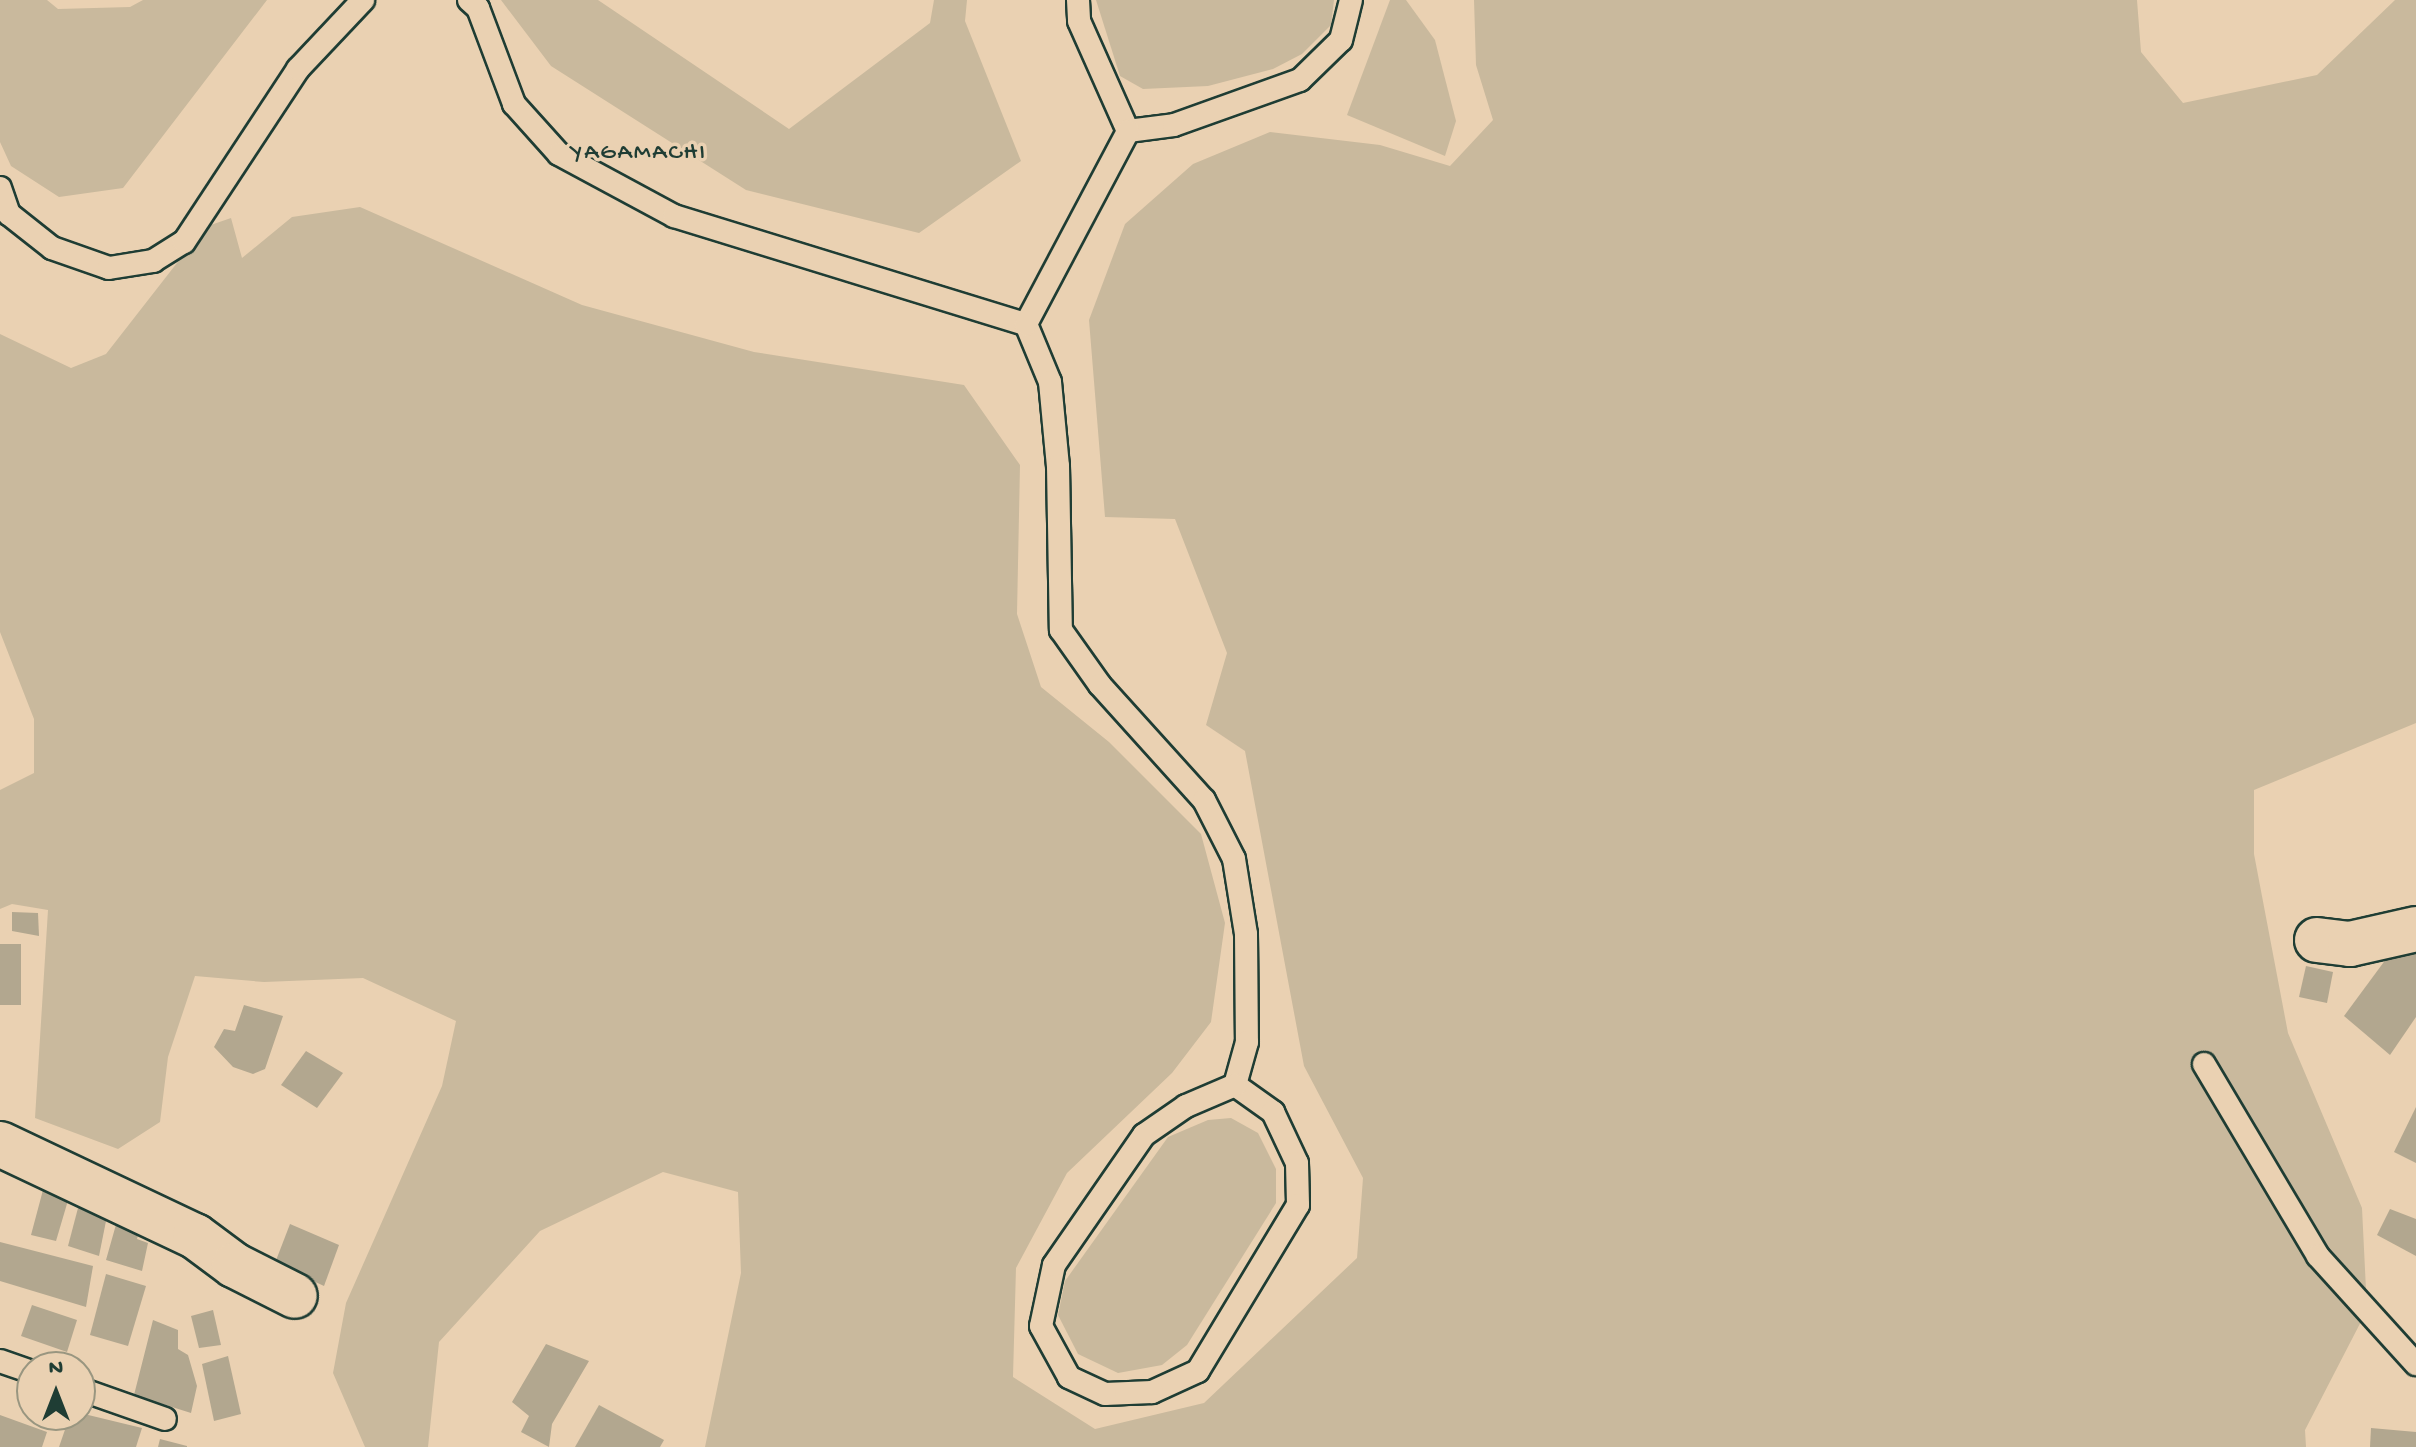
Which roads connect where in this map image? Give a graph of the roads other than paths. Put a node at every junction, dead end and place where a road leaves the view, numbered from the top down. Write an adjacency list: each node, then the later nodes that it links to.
1 (363, 0): 6 (lane)
2 (469, 0): 7 (lane)
3 (1078, 0): 5 (lane)
4 (1351, 0): 5 (lane)
5 (1128, 131): 7 (lane)
6 (0, 188)
7 (1026, 324): 11 (lane)
8 (2416, 929): 9 (street)
9 (2317, 940)
10 (2204, 1064): 14 (lane)
11 (1235, 1085): 11 (lane)
12 (0, 1144): 13 (street)
13 (295, 1296)
14 (2416, 1364)
15 (96, 1395): 16 (lane)
16 (165, 1419)

